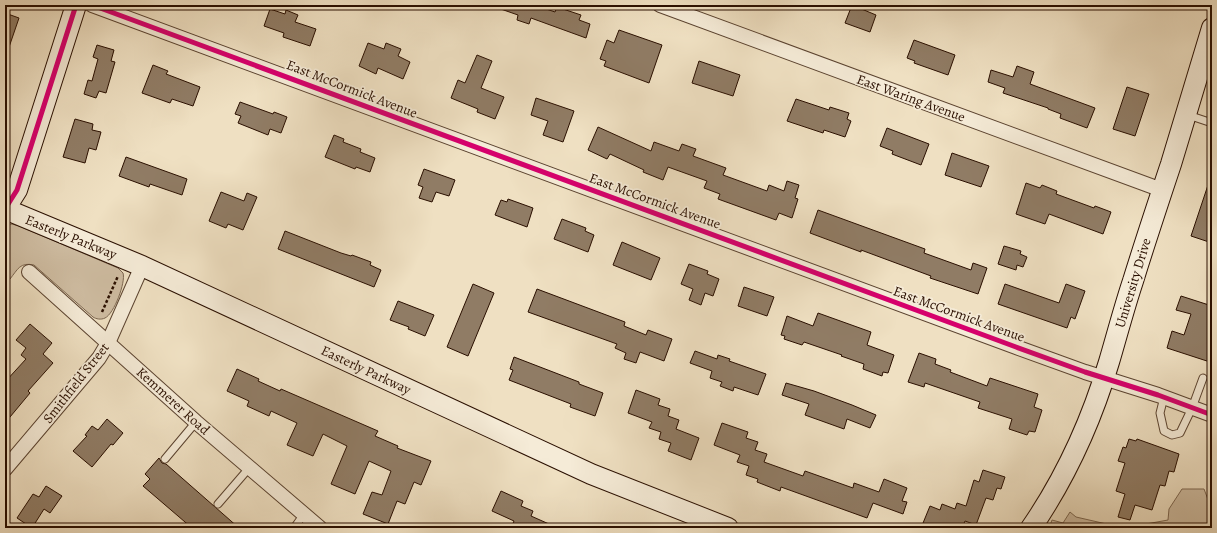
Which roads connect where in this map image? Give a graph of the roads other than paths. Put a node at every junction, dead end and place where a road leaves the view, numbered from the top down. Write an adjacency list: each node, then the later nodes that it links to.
1 (76, 5): 8 (main road)
2 (92, 5): 12 (street, East McCormick Avenue)
3 (660, 5): 7 (street, East Waring Avenue)
4 (1212, 28): 5 (main road, University Drive)
5 (1186, 114): 6 (lane); 7 (main road, University Drive)
6 (1212, 123)
7 (1162, 190): 12 (main road, University Drive)
8 (5, 209): 9 (main road, Easterly Parkway)
9 (142, 266): 11 (street, Smithfield Street); 26 (main road, Easterly Parkway)
10 (28, 272): 11 (street, Kemmerer Road)
11 (108, 343): 17 (street, Kemmerer Road); 20 (street, Smithfield Street)
12 (1104, 378): 14 (street, East McCormick Avenue); 23 (main road, University Drive)
13 (1203, 378): 15 (lane)
14 (1164, 397): 15 (street, East McCormick Avenue); 15 (lane)
15 (1192, 408): 16 (street, East McCormick Avenue)
16 (1212, 415)
17 (196, 422): 18 (lane); 19 (street, Kemmerer Road)
18 (165, 459)
19 (250, 467): 21 (lane); 22 (street, Kemmerer Road)
20 (5, 469)
21 (218, 504)
22 (304, 514): 24 (lane); 25 (street, Kemmerer Road)
23 (1042, 519): 27 (main road, University Drive)
24 (294, 528)
25 (320, 528)
26 (728, 528)
27 (1031, 528)

